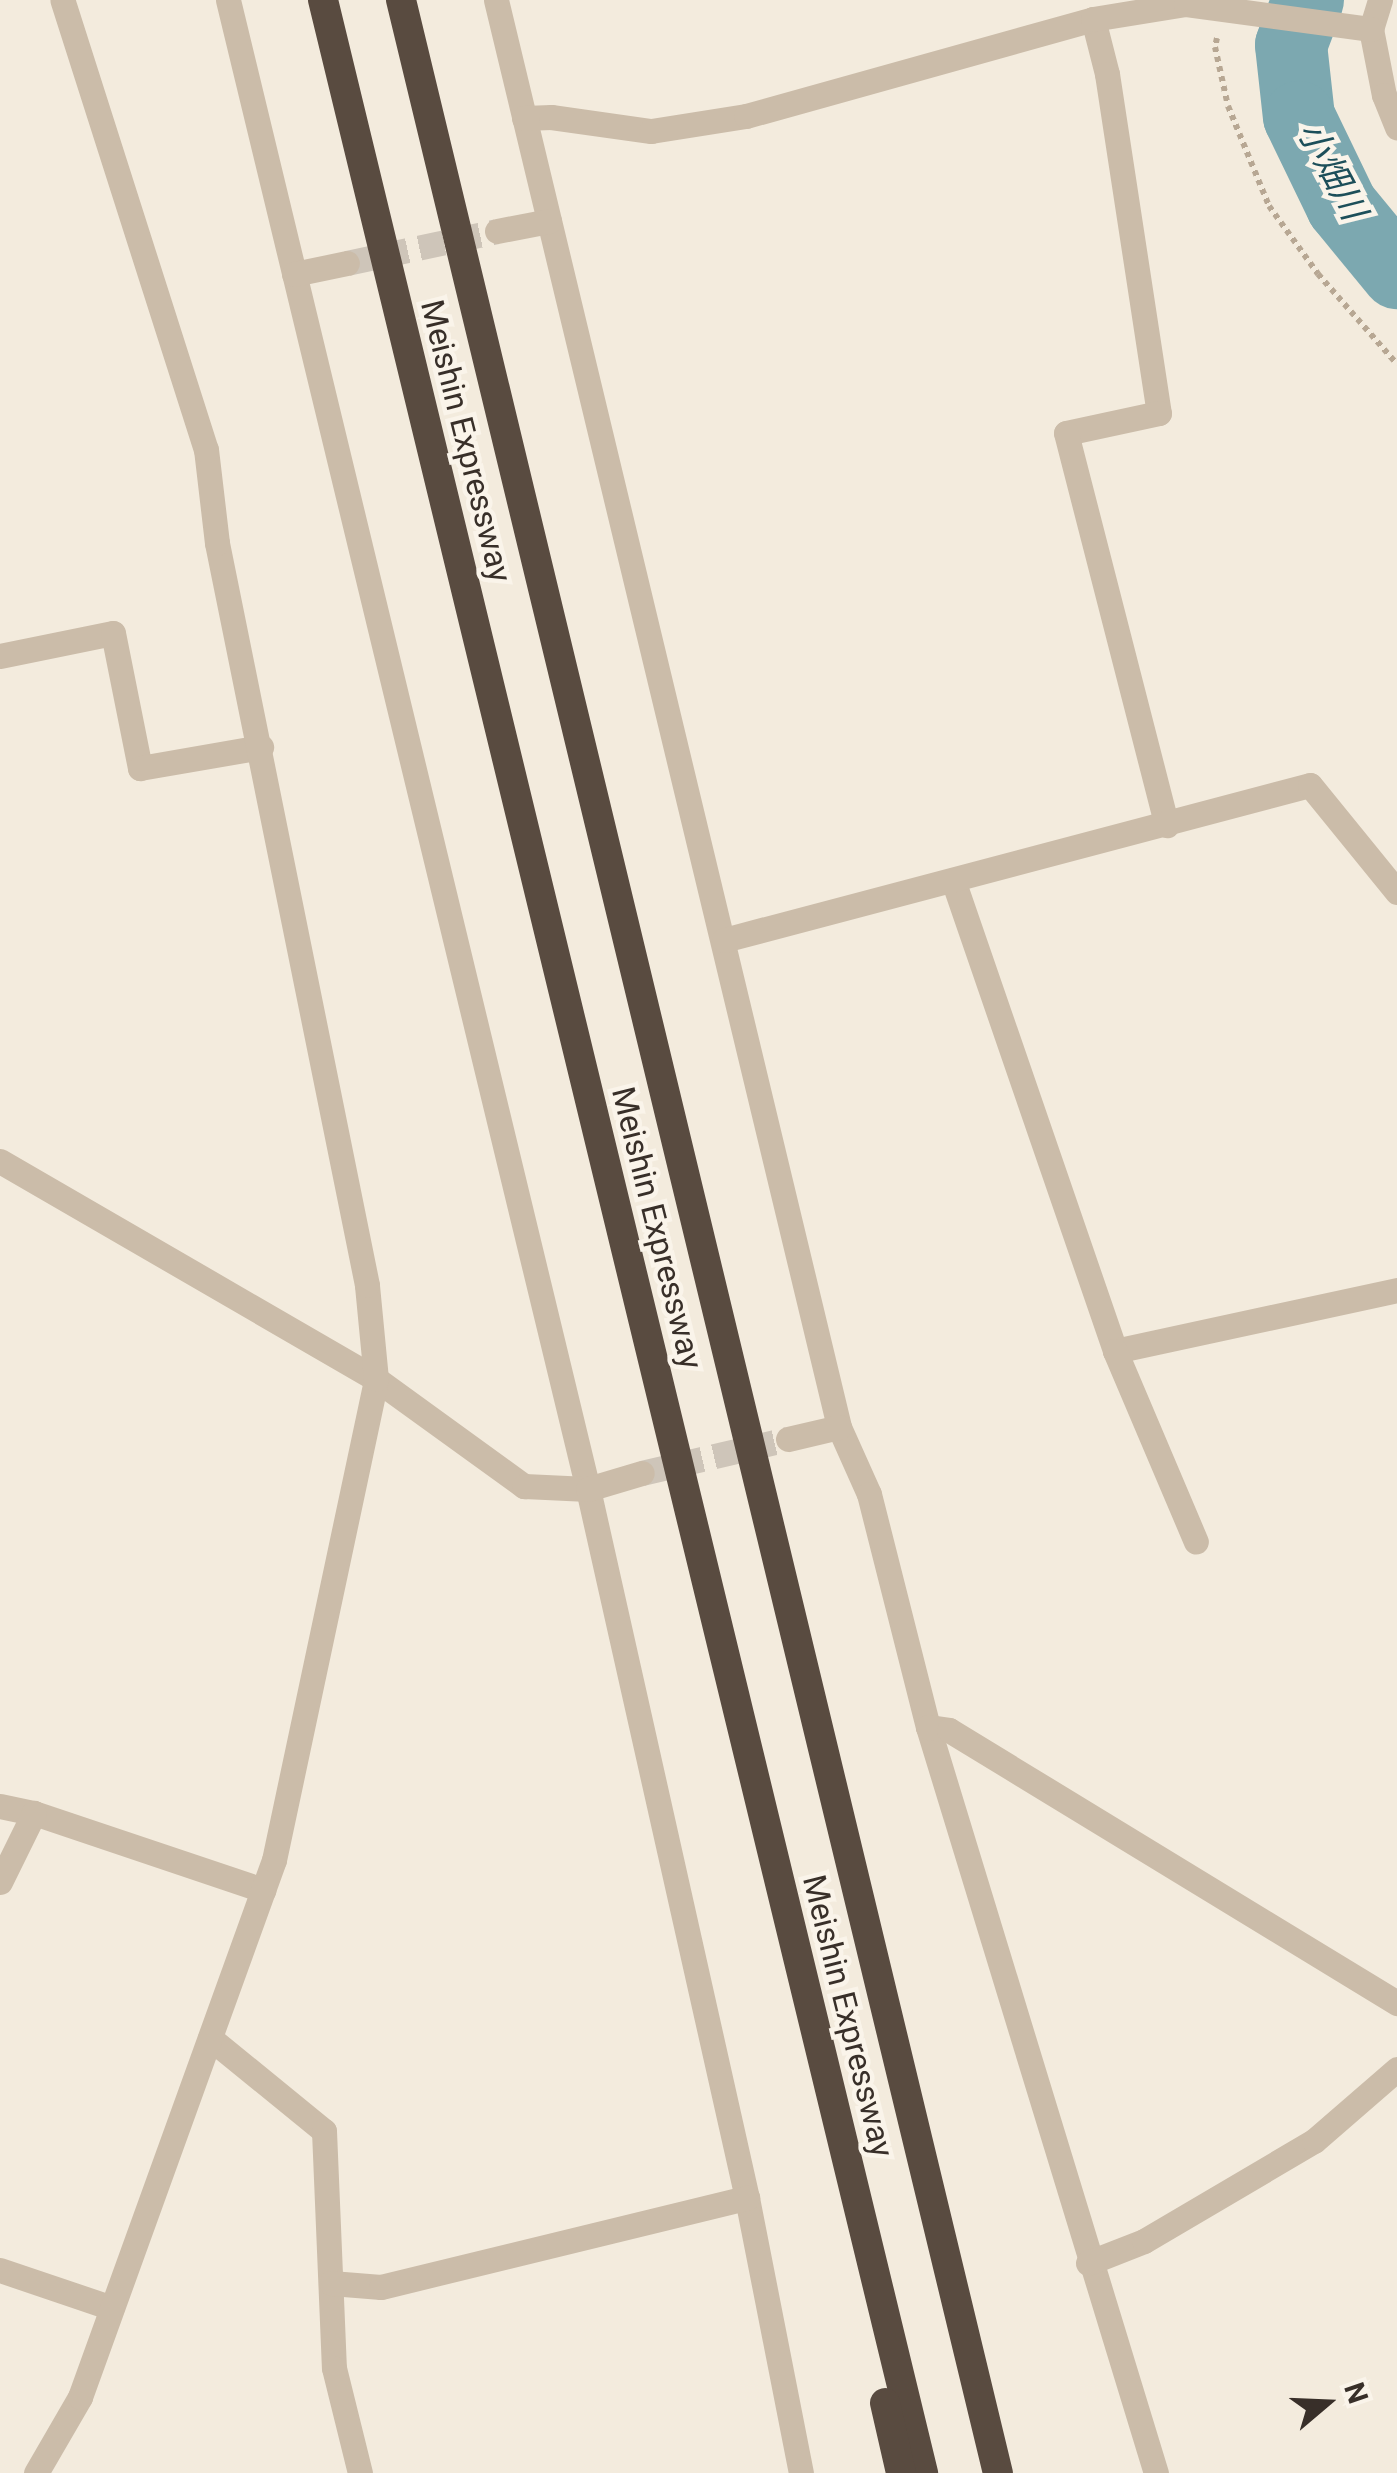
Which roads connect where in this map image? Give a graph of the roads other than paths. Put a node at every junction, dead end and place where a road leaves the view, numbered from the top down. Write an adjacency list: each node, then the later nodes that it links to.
1 (62, 0): 16 (street)
2 (228, 0): 14 (street)
3 (324, 0): 38 (highway, Meishin Expressway)
4 (401, 0): 39 (highway, Meishin Expressway)
5 (496, 0): 9 (street)
6 (1380, 0): 8 (street)
7 (1093, 19): 8 (street); 9 (street); 17 (street)
8 (1362, 28): 10 (street)
9 (524, 118): 11 (street)
10 (1397, 128)
11 (549, 221): 12 (street); 20 (street)
12 (497, 230)
13 (347, 263): 14 (street)
14 (294, 274): 28 (street)
15 (0, 656): 16 (street)
16 (260, 747): 24 (street)
17 (1167, 825): 18 (street); 19 (street)
18 (953, 880): 20 (street); 23 (street)
19 (1397, 892)
20 (724, 940): 25 (street)
21 (0, 1161): 24 (street)
22 (1397, 1290): 23 (street)
23 (1116, 1351): 29 (street)
24 (376, 1379): 28 (street); 34 (street)
25 (839, 1427): 26 (street); 30 (street)
26 (788, 1439)
27 (642, 1473): 28 (street)
28 (588, 1489): 40 (street)
29 (1196, 1542)
30 (928, 1727): 35 (street); 41 (street)
31 (0, 1806): 32 (street)
32 (34, 1813): 33 (street); 34 (street)
33 (0, 1882)
34 (264, 1890): 36 (street)
35 (1397, 2003)
36 (210, 2038): 43 (street); 44 (street)
37 (1397, 2069): 41 (street)
38 (829, 2086): 48 (highway); 49 (highway, Meishin Expressway)
39 (909, 2105): 50 (highway, Meishin Expressway); 51 (highway)
40 (747, 2198): 43 (street); 47 (street)
41 (1088, 2263): 52 (street)
42 (0, 2270): 44 (street)
43 (330, 2283): 46 (street)
44 (112, 2308): 45 (street)
45 (36, 2473)
46 (360, 2473)
47 (801, 2473)
48 (901, 2473)
49 (923, 2473)
50 (998, 2473)
51 (1016, 2473)
52 (1156, 2473)

